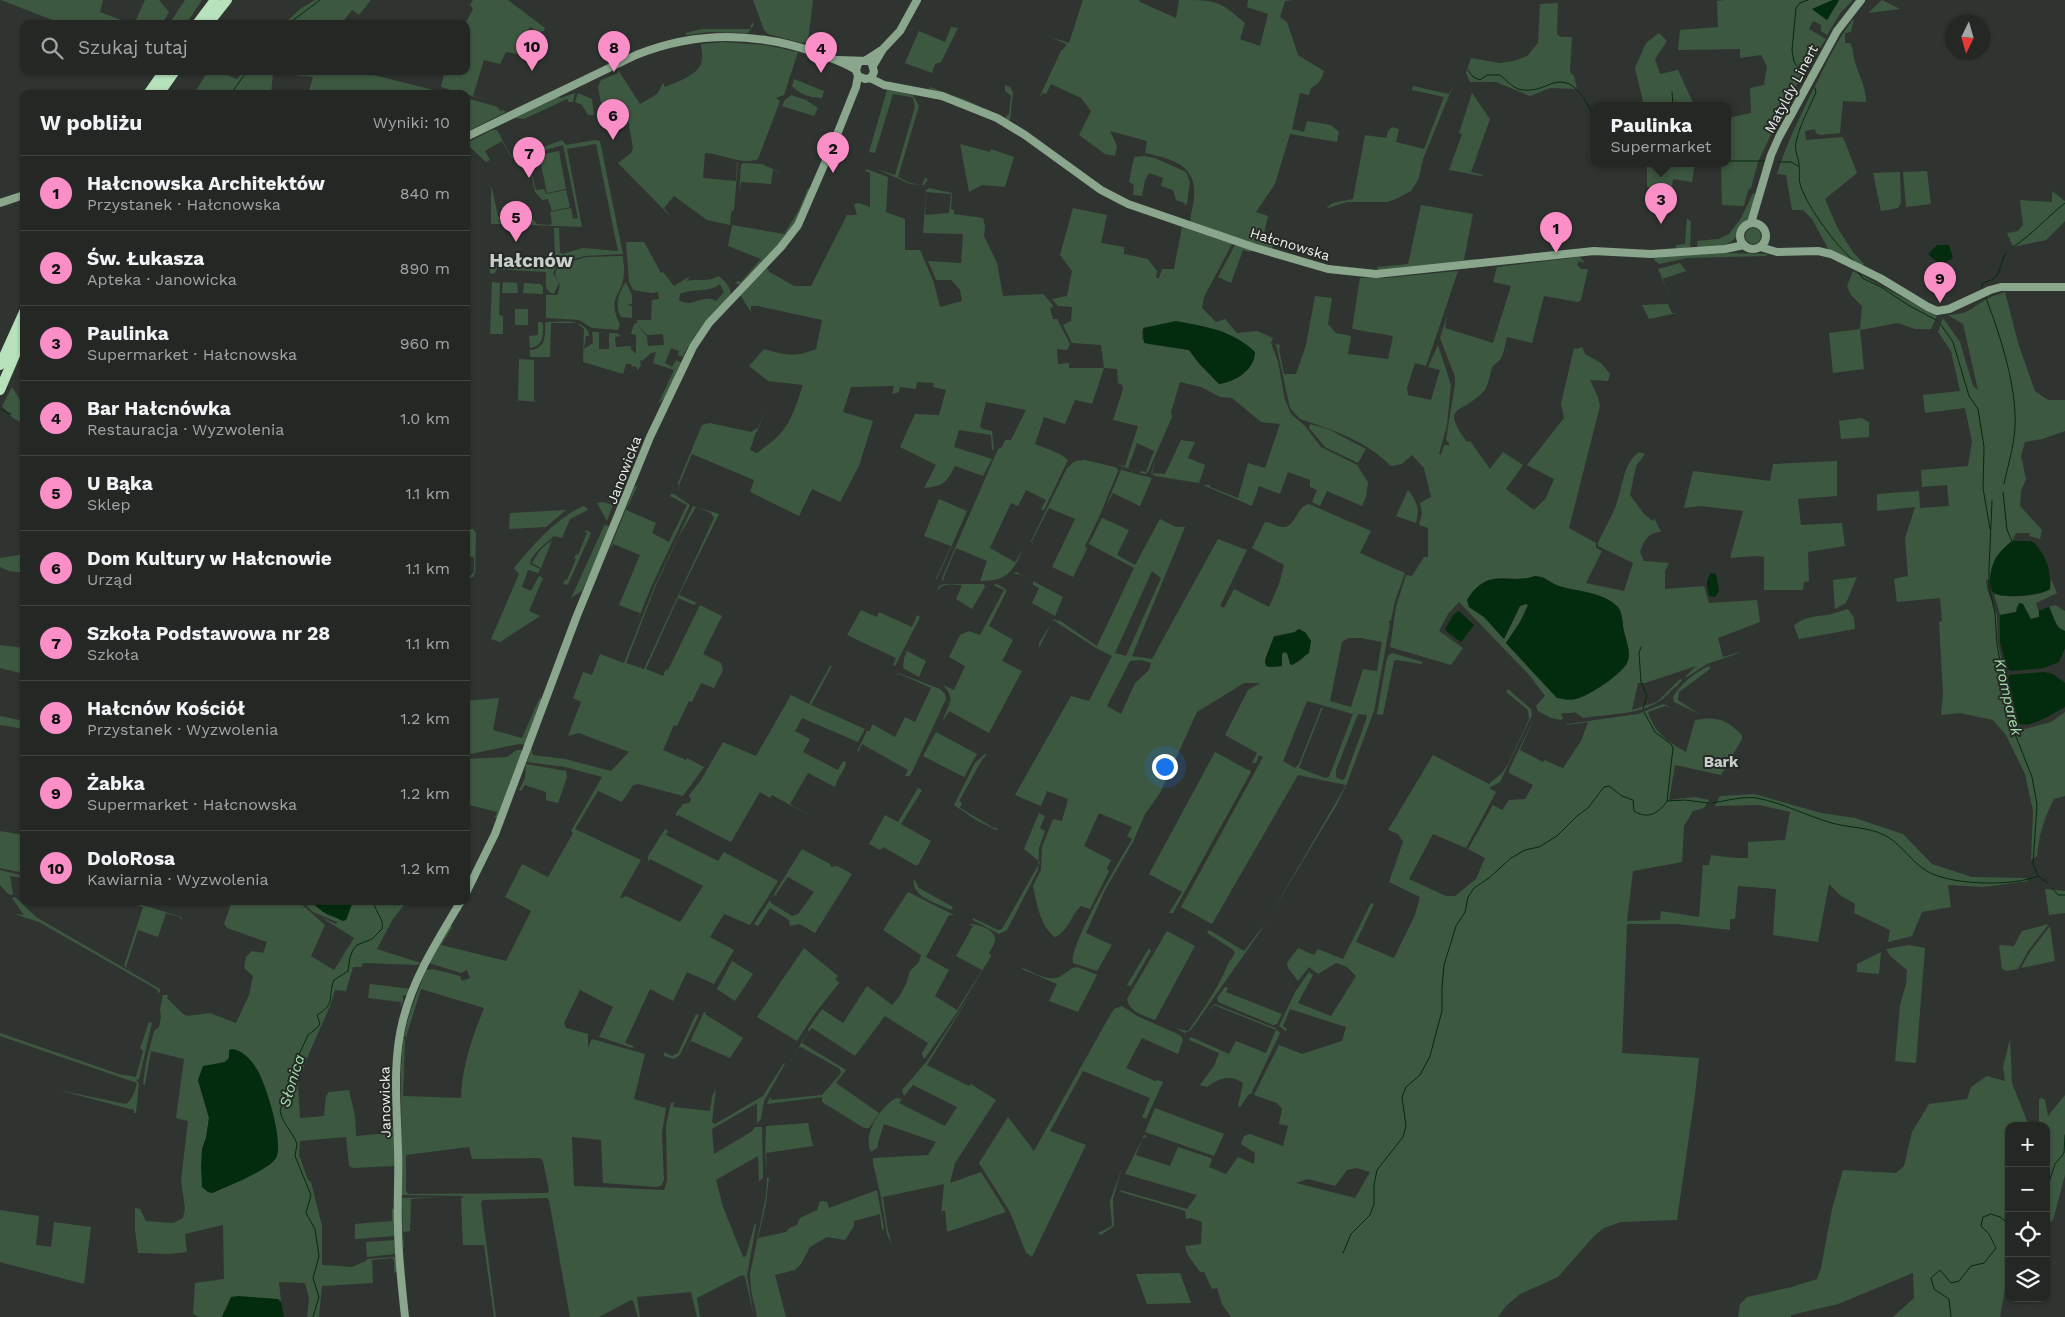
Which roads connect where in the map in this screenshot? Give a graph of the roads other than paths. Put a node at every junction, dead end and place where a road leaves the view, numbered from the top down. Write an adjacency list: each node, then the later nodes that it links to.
1 (214, 0): 5 (highway)
2 (227, 0): 6 (highway)
3 (917, 0): 7 (street)
4 (1861, 0): 18 (street, Matyldy Linert)
5 (200, 20)
6 (211, 20)
7 (883, 49): 9 (street); 10 (street)
8 (836, 60): 9 (street); 10 (street); 15 (street)
9 (862, 61): 10 (street); 10 (street)
10 (866, 74): 23 (street, Hałcnowska); 30 (street, Janowicka)
11 (161, 75): 13 (highway)
12 (172, 75): 14 (highway)
13 (151, 90)
14 (162, 90)
15 (470, 134)
16 (20, 196): 17 (street)
17 (0, 203)
18 (1756, 224): 19 (street); 20 (street)
19 (1740, 236): 21 (street); 23 (street, Hałcnowska)
20 (1766, 240): 22 (street); 24 (street)
21 (1744, 245): 22 (street); 23 (street, Hałcnowska)
22 (1760, 247): 24 (street)
23 (1718, 249)
24 (1788, 253): 25 (street)
25 (2065, 287)
26 (20, 321): 28 (highway)
27 (20, 343): 29 (highway)
28 (0, 364)
29 (0, 390)
30 (470, 885)
31 (459, 905): 32 (street, Janowicka)
32 (405, 1317)

